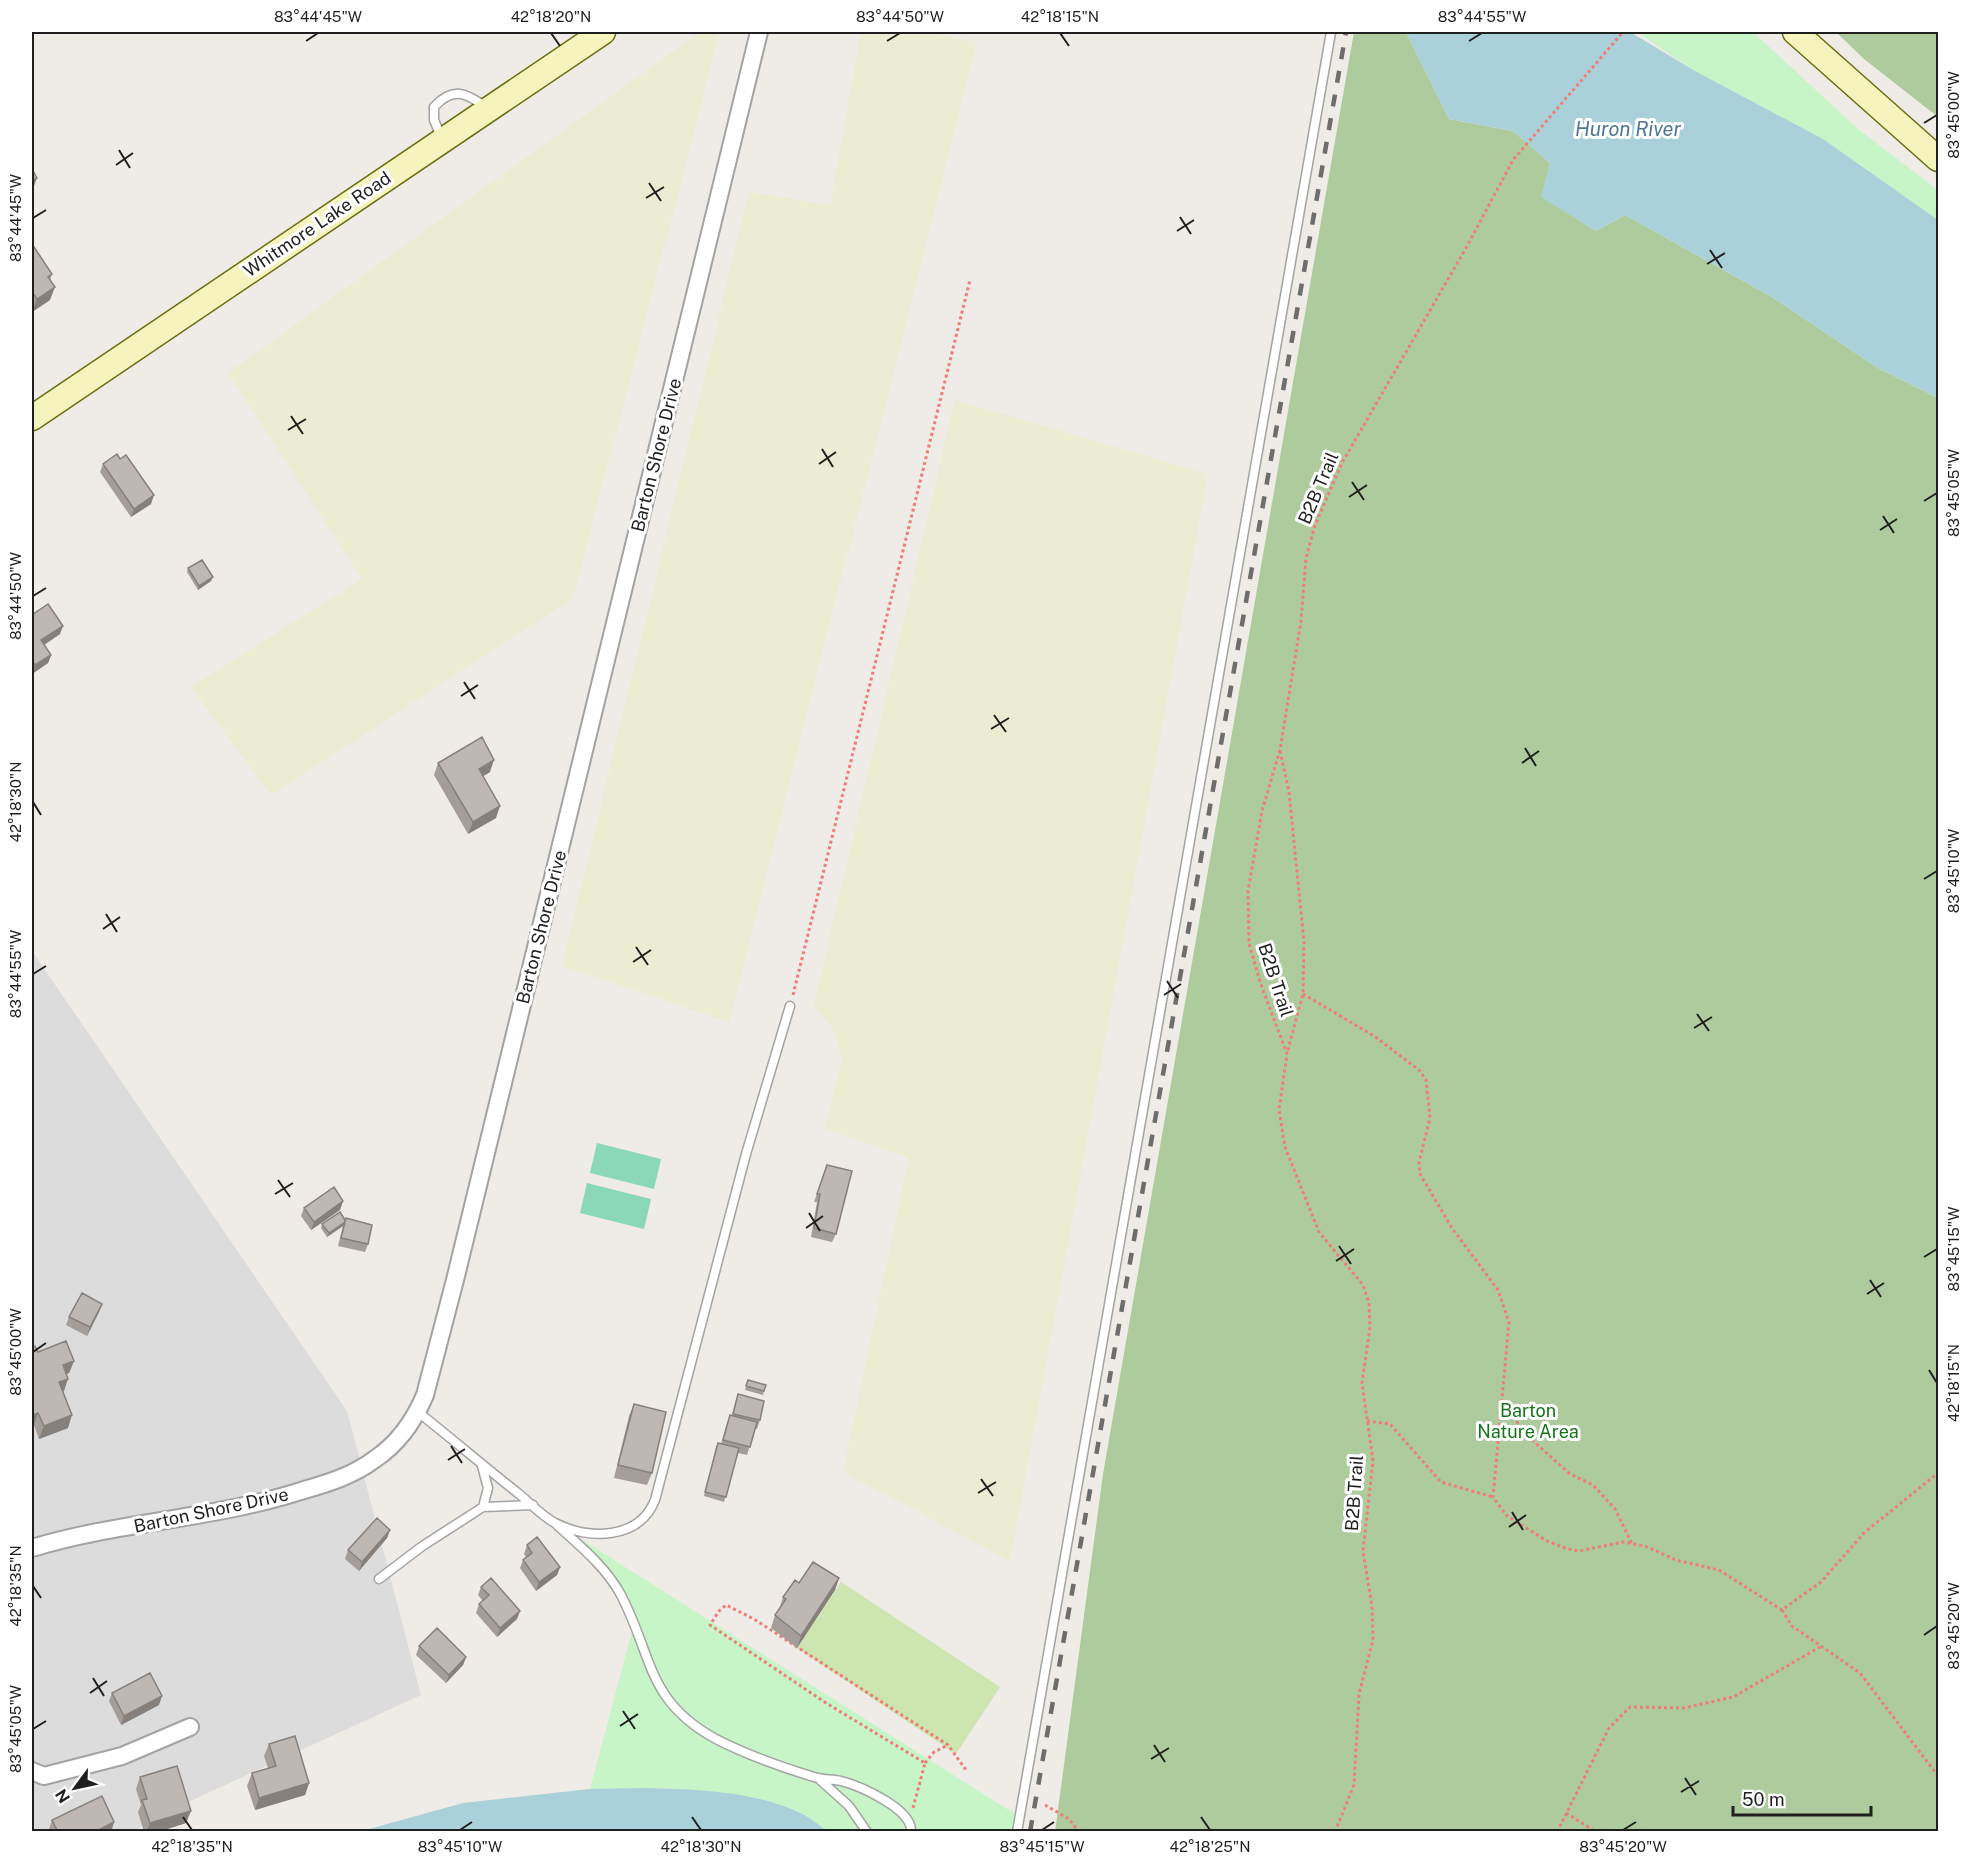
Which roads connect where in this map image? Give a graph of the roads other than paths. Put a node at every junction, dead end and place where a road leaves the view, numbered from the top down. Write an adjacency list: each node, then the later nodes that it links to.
1 (603, 32): 5 (street, Whitmore Lake Road)
2 (759, 32): 10 (street, Barton Shore Drive)
3 (1331, 32): 22 (lane)
4 (1795, 32): 7 (street)
5 (488, 109): 6 (street, Whitmore Lake Road); 6 (lane)
6 (442, 139): 8 (street, Whitmore Lake Road)
7 (1938, 159)
8 (32, 418)
9 (790, 1006): 14 (lane)
10 (418, 1412): 11 (lane); 15 (street, Barton Shore Drive)
11 (480, 1463): 12 (lane); 13 (lane)
12 (533, 1505): 13 (lane); 14 (lane)
13 (483, 1507): 16 (lane)
14 (554, 1522): 19 (lane)
15 (32, 1548)
16 (379, 1579)
17 (190, 1727): 18 (street)
18 (32, 1771)
19 (818, 1778): 20 (lane); 21 (lane)
20 (867, 1832)
21 (911, 1832)
22 (1017, 1832)

